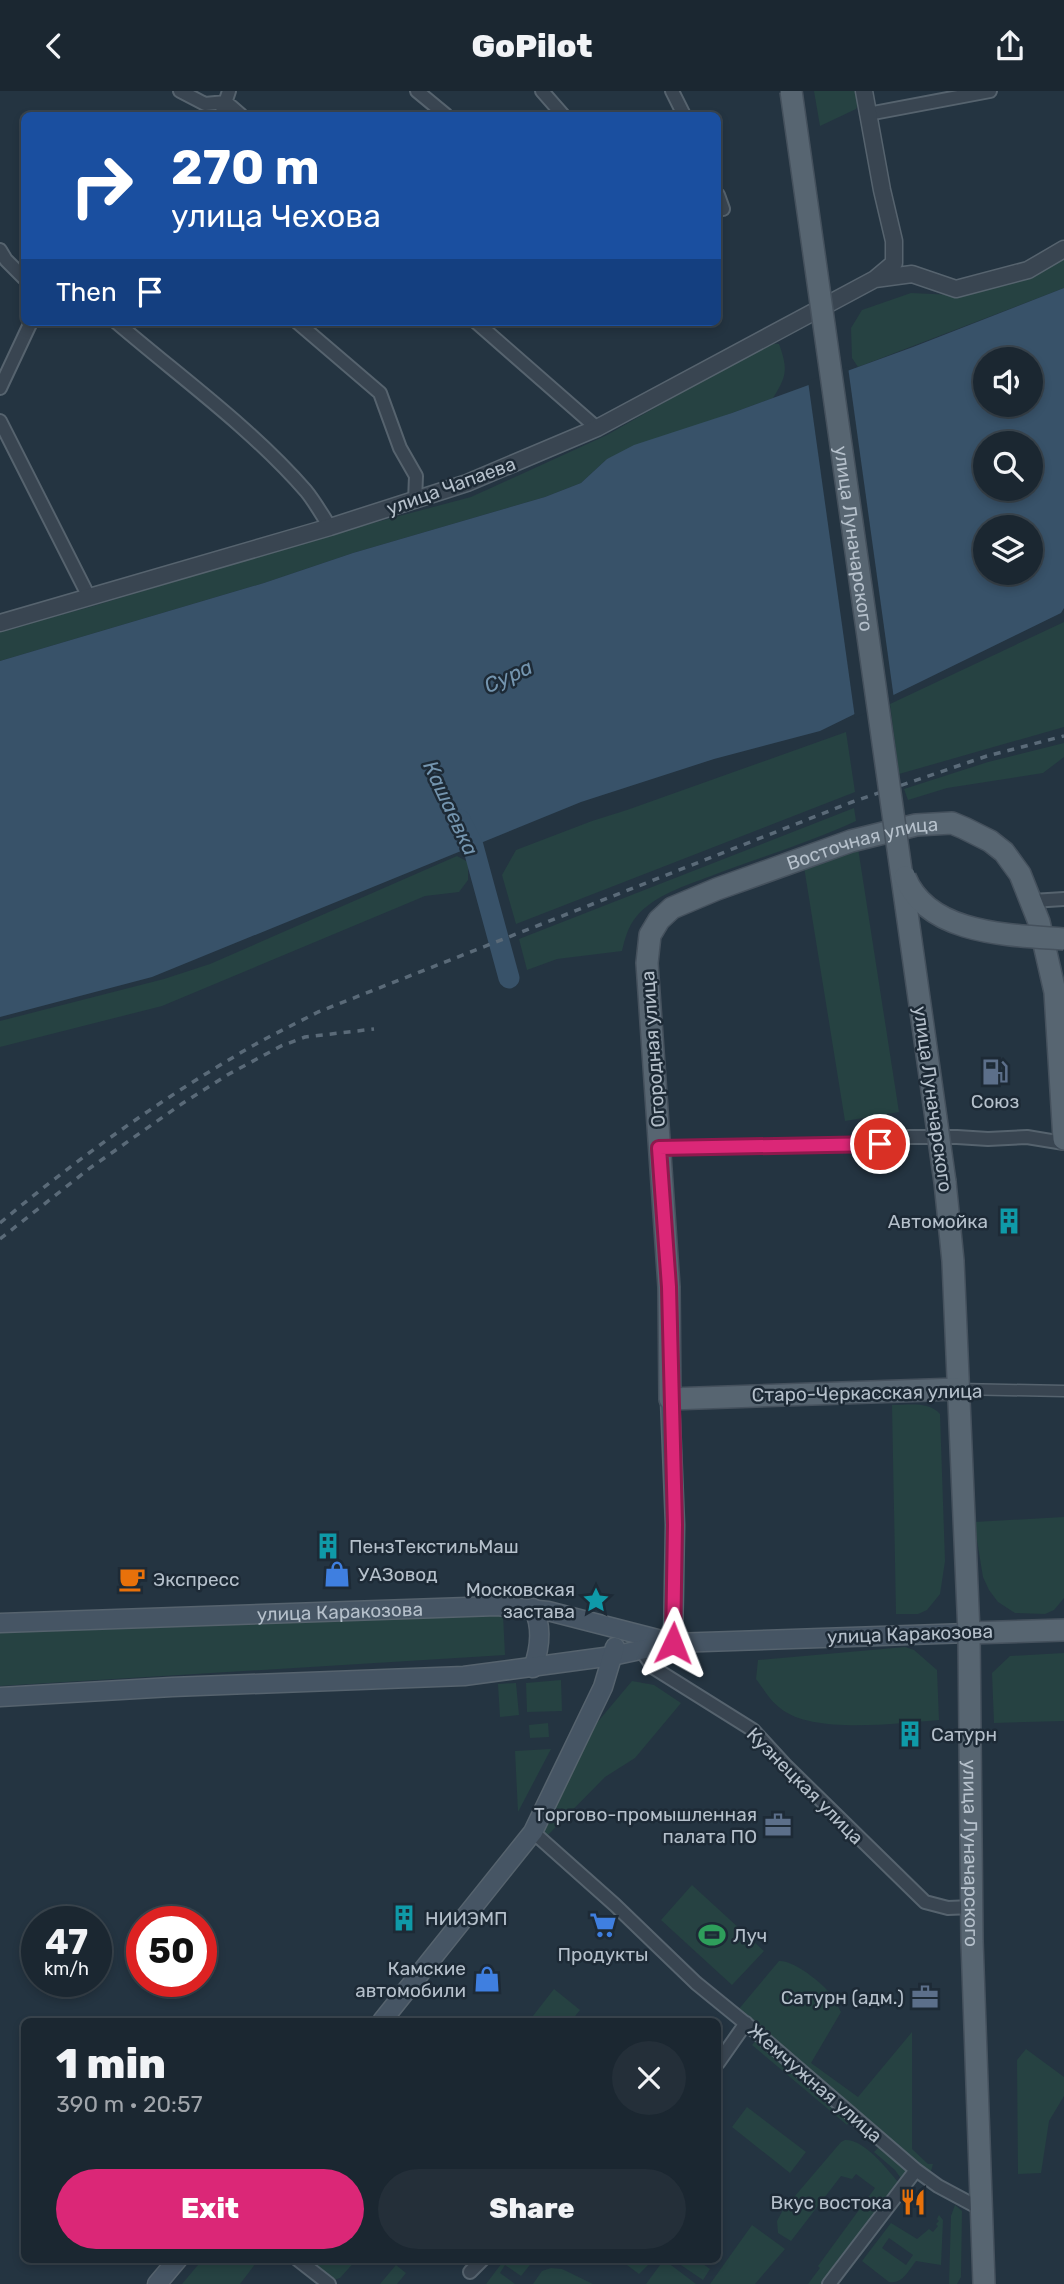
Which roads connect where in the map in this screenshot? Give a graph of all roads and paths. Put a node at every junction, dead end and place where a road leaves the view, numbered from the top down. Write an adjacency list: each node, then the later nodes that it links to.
1 (180, 91): 8 (street)
2 (417, 91): 10 (street)
3 (542, 91): 11 (street)
4 (671, 91): 12 (street)
5 (791, 91): 29 (main road, улица Луначарского, bridge)
6 (864, 91): 13 (street)
7 (990, 91): 13 (street)
8 (228, 97): 9 (street)
9 (239, 112)
10 (442, 112)
11 (560, 112)
12 (682, 112)
13 (868, 114): 17 (street)
14 (1064, 249): 17 (street)
15 (0, 250): 16 (street)
16 (21, 275)
17 (874, 279): 24 (street, улица Чапаева)
18 (30, 326): 22 (street)
19 (121, 326): 26 (street)
20 (302, 326): 25 (street)
21 (481, 326): 24 (street)
22 (0, 388)
23 (0, 421): 27 (street)
24 (597, 428): 25 (street, улица Чапаева)
25 (415, 501): 26 (street, улица Чапаева)
26 (330, 527): 27 (street, улица Чапаева)
27 (89, 597): 28 (street, улица Чапаева)
28 (0, 624)
29 (900, 865): 33 (main road, bridge); 38 (main road, улица Луначарского, bridge)
30 (1064, 899): 31 (street)
31 (1032, 901): 32 (main road, Восточная улица); 34 (main road, Восточная улица)
32 (659, 920): 37 (main road, Огородная улица)
33 (1064, 939)
34 (1059, 983): 35 (main road, Восточная улица)
35 (1061, 1029): 36 (main road, Восточная улица)
36 (1064, 1141): 37 (street)
37 (659, 1148): 40 (main road, Огородная улица)
38 (957, 1389): 39 (street, Старо-Черкасская улица); 40 (main road, Старо-Черкасская улица); 45 (main road, улица Луначарского)
39 (1064, 1391)
40 (670, 1399): 46 (main road, Огородная улица)
41 (533, 1608): 42 (main road, улица Каракозова); 43 (main road, улица Каракозова); 49 (main road)
42 (0, 1623)
43 (613, 1627): 46 (main road, улица Каракозова); 48 (main road)
44 (1064, 1630): 45 (main road, улица Каракозова)
45 (969, 1633): 46 (main road, улица Каракозова); 52 (main road, улица Луначарского)
46 (673, 1643): 47 (main road, улица Каракозова)
47 (641, 1650): 48 (main road, улица Каракозова); 52 (street, Кузнецкая улица)
48 (612, 1656): 49 (main road, улица Каракозова); 51 (main road)
49 (533, 1668): 50 (main road, улица Каракозова)
50 (0, 1697)
51 (533, 1832): 53 (main road); 54 (street, Жемчужная улица)
52 (972, 1907): 57 (main road, улица Луначарского)
53 (384, 2018)
54 (746, 2023): 55 (street); 56 (street, Жемчужная улица)
55 (721, 2059)
56 (916, 2170): 57 (street, Жемчужная улица); 64 (street)
57 (981, 2209): 65 (main road, улица Луначарского)
58 (175, 2263): 62 (main road)
59 (302, 2263): 63 (street)
60 (478, 2263): 61 (street)
61 (470, 2272)
62 (157, 2284)
63 (329, 2284)
64 (830, 2284)
65 (984, 2284)

